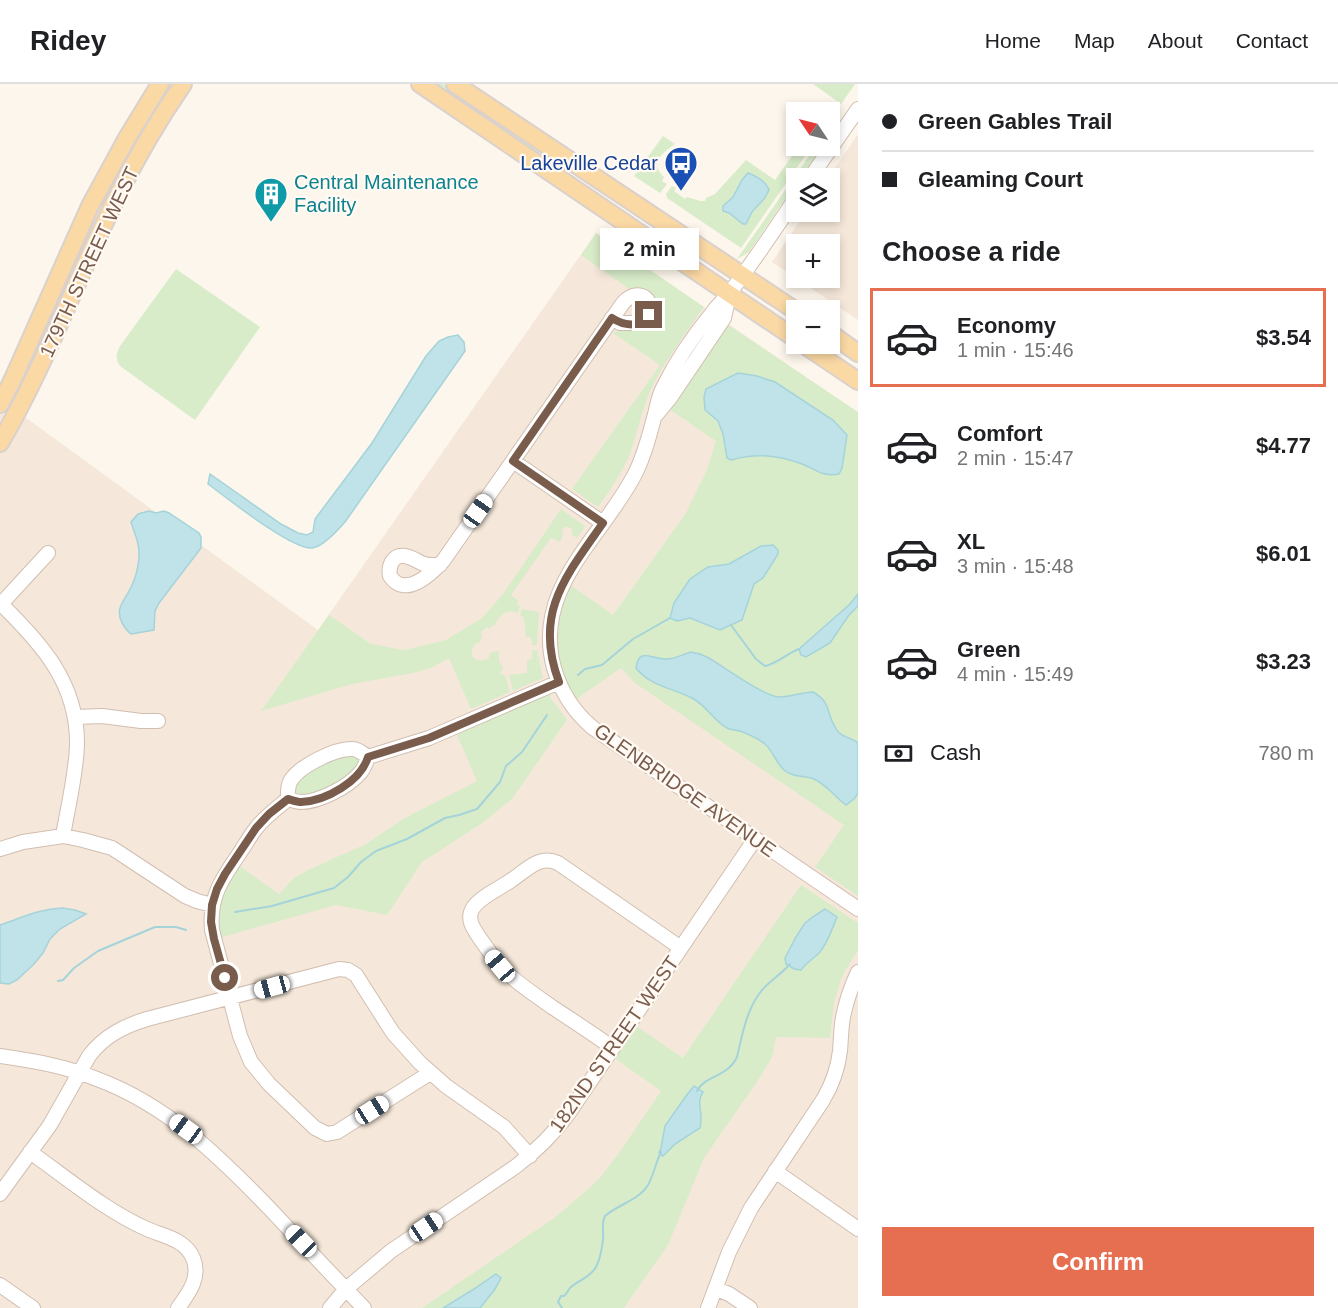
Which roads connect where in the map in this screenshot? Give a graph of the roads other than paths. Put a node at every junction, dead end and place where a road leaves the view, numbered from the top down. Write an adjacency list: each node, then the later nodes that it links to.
1 (160, 84): 18 (main road, 179TH STREET WEST)
2 (183, 84): 19 (main road, 179TH STREET WEST)
3 (420, 84): 10 (main road)
4 (455, 84): 9 (main road)
5 (858, 109): 6 (street)
6 (854, 125): 7 (street)
7 (818, 168)
8 (786, 213): 9 (street)
9 (743, 275): 10 (street); 11 (main road)
10 (730, 294): 13 (main road); 20 (street, GLENBRIDGE AVENUE); 20 (street, GLENBRIDGE AVENUE)
11 (786, 304)
12 (612, 318): 22 (street)
13 (786, 332)
14 (840, 340): 15 (main road)
15 (858, 352)
16 (818, 354): 17 (main road)
17 (858, 381)
18 (0, 403): 19 (street)
19 (18, 412): 21 (main road, 179TH STREET WEST)
20 (654, 417): 23 (street, GLENBRIDGE AVENUE)
21 (0, 443)
22 (513, 461): 23 (street); 25 (street)
23 (603, 523): 27 (street, GLENBRIDGE AVENUE)
24 (48, 553): 26 (street)
25 (440, 565)
26 (1, 605): 28 (street)
27 (559, 682): 30 (street); 33 (street, GLENBRIDGE AVENUE)
28 (75, 717): 29 (street); 32 (street)
29 (159, 721)
30 (368, 757): 31 (street); 31 (street)
31 (288, 799): 35 (street)
32 (63, 836): 34 (street); 35 (street)
33 (755, 839): 36 (street, GLENBRIDGE AVENUE); 37 (street, 182ND STREET WEST)
34 (0, 849)
35 (212, 905): 39 (street)
36 (858, 909)
37 (681, 948): 40 (street, 182ND STREET WEST); 40 (street)
38 (858, 972): 46 (street)
39 (230, 998): 42 (street); 43 (street); 43 (street)
40 (613, 1048): 45 (street, 182ND STREET WEST)
41 (0, 1056): 42 (street)
42 (79, 1072): 44 (street); 50 (street)
43 (430, 1073): 45 (street)
44 (30, 1152): 47 (street); 53 (street)
45 (530, 1156): 50 (street, 182ND STREET WEST)
46 (775, 1171): 48 (street); 51 (street)
47 (0, 1194)
48 (858, 1229)
49 (0, 1285): 52 (street)
50 (346, 1289): 54 (street, 182ND STREET WEST); 55 (street)
51 (716, 1289): 56 (street); 57 (street)
52 (33, 1308)
53 (178, 1308)
54 (330, 1308)
55 (364, 1308)
56 (708, 1308)
57 (750, 1308)

